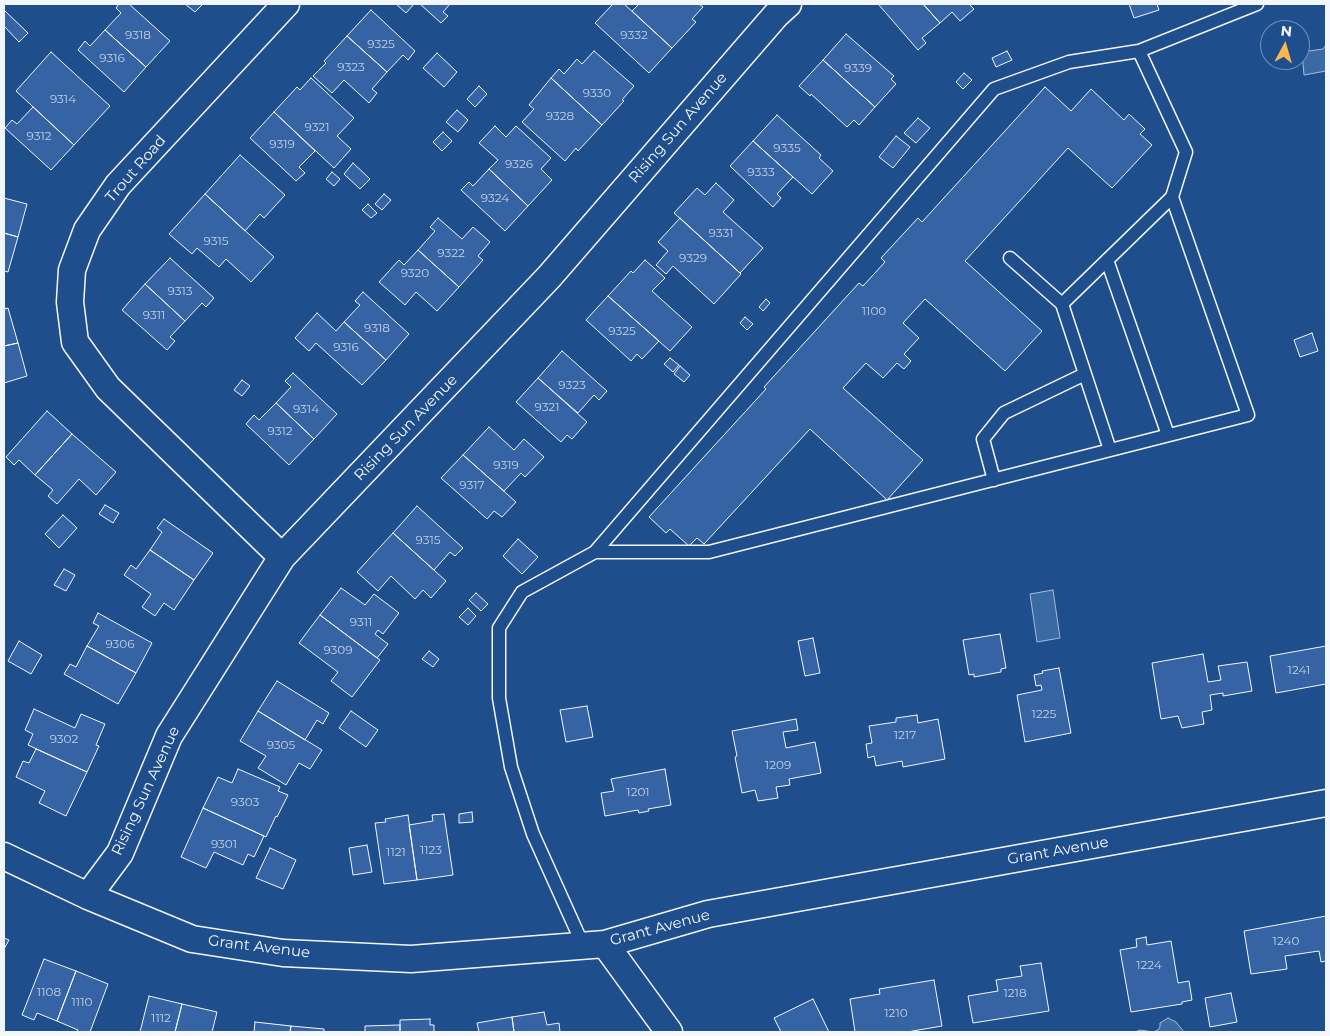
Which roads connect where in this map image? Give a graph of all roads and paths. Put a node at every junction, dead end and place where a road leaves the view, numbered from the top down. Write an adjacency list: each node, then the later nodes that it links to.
1 (286, 4): 14 (street, Trout Road)
2 (1256, 4): 4 (lane)
3 (776, 7): 14 (street, Rising Sun Avenue)
4 (1139, 51): 5 (lane); 13 (lane)
5 (1172, 197): 7 (lane); 10 (lane)
6 (1010, 258): 8 (lane)
7 (1107, 260): 8 (lane); 10 (lane)
8 (1062, 304): 9 (lane)
9 (1086, 374): 11 (lane); 12 (lane)
10 (1168, 435): 11 (lane)
11 (1110, 450): 12 (lane)
12 (994, 480): 13 (lane)
13 (595, 552): 18 (lane)
14 (282, 557): 17 (street, Rising Sun Avenue)
15 (1326, 803): 18 (street, Grant Avenue)
16 (4, 856): 17 (street, Grant Avenue)
17 (88, 896): 18 (street, Grant Avenue)
18 (594, 945): 19 (street)
19 (669, 1032)

